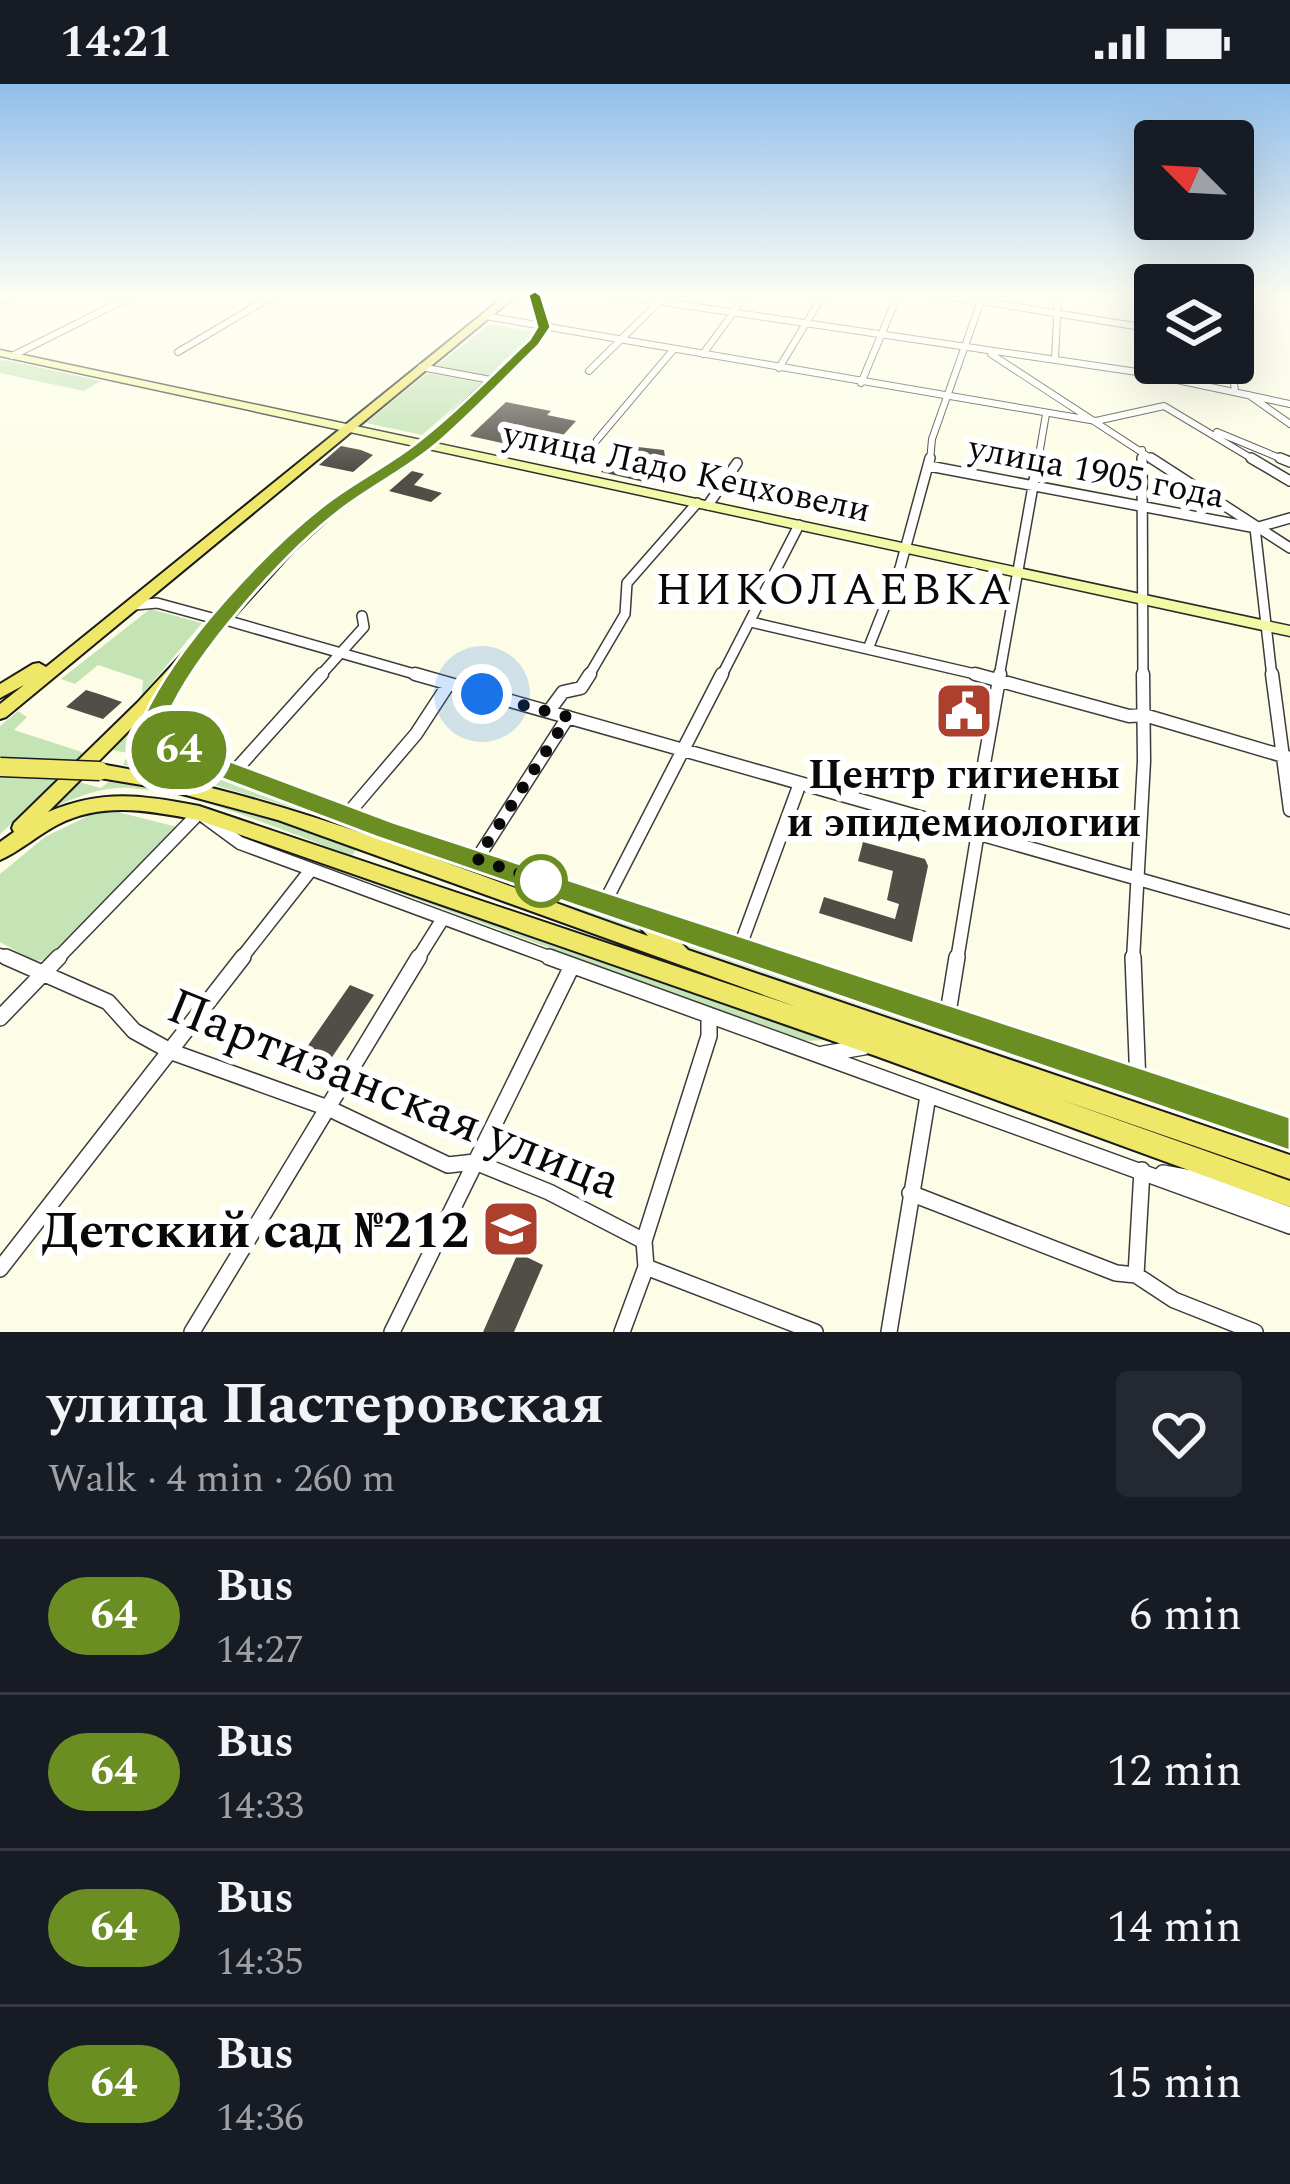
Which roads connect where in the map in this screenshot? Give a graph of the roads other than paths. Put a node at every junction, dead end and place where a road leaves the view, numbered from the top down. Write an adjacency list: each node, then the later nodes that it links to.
1 (438, 353): 15 (main road)
2 (521, 353): 19 (main road)
3 (609, 353): 17 (street)
4 (670, 353): 32 (street)
5 (697, 353): 12 (street)
6 (788, 353): 16 (street)
7 (874, 353): 20 (street)
8 (962, 353): 25 (street)
9 (990, 353): 28 (street)
10 (1010, 353): 14 (street)
11 (1056, 353): 14 (street)
12 (703, 354): 16 (street)
13 (6, 355): 30 (main road, улица Ладо Кецховели)
14 (1055, 359): 18 (street)
15 (421, 367): 19 (street); 30 (main road)
16 (779, 368): 20 (street)
17 (589, 371)
18 (1134, 371)
19 (496, 381): 33 (main road)
20 (861, 383): 25 (street)
21 (1200, 384): 23 (street)
22 (1234, 384): 23 (street)
23 (1235, 391): 24 (street)
24 (1246, 393): 26 (street); 29 (street)
25 (947, 398): 27 (street); 37 (street)
26 (1290, 404)
27 (1046, 414): 28 (street); 39 (street)
28 (1096, 421): 31 (street); 34 (street)
29 (1290, 424)
30 (347, 427): 33 (main road, улица Ладо Кецховели); 48 (main road)
31 (1208, 430): 35 (street); 38 (street)
32 (597, 440)
33 (426, 445): 40 (main road, улица Ладо Кецховели); 54 (main road)
34 (1142, 451): 41 (street); 44 (street)
35 (1290, 462)
36 (737, 463): 40 (street)
37 (929, 466): 39 (street, улица 1905 года); 45 (street)
38 (1290, 481)
39 (1033, 486): 41 (street, улица 1905 года); 47 (street)
40 (702, 504): 43 (main road, улица Ладо Кецховели); 62 (street)
41 (1141, 506): 44 (street, улица 1905 года); 49 (street)
42 (1290, 518): 44 (street)
43 (799, 525): 45 (main road, улица Ладо Кецховели); 52 (street)
44 (1256, 527): 46 (street); 55 (street)
45 (904, 548): 47 (main road, улица Ладо Кецховели); 57 (street)
46 (1290, 548)
47 (1019, 572): 49 (main road, улица Ладо Кецховели); 59 (street)
48 (150, 588): 50 (main road); 54 (street)
49 (1140, 598): 55 (main road, улица Ладо Кецховели); 64 (street)
50 (125, 608): 53 (main road); 54 (street)
51 (362, 616): 58 (street)
52 (751, 622): 57 (street); 66 (street)
53 (105, 624): 61 (main road); 63 (main road)
54 (217, 626): 58 (street); 69 (main road); 77 (main road)
55 (1267, 626): 56 (main road, улица Ладо Кецховели); 67 (street)
56 (1290, 631)
57 (868, 649): 59 (street)
58 (341, 655): 60 (street); 69 (street)
59 (998, 679): 64 (street); 75 (street)
60 (448, 686): 62 (street); 73 (street)
61 (0, 692)
62 (549, 711): 65 (street)
63 (0, 713)
64 (1144, 715): 67 (street); 80 (street)
65 (568, 717): 66 (street); 78 (street)
66 (683, 750): 70 (street); 81 (street)
67 (1286, 758): 71 (street)
68 (0, 767): 74 (main road, bridge)
69 (232, 773): 73 (main road)
70 (799, 785): 75 (street); 85 (street)
71 (1290, 810)
72 (199, 813): 77 (main road); 79 (street); 89 (street); 93 (main road)
73 (346, 816): 76 (main road)
74 (318, 827): 76 (main road); 87 (main road)
75 (977, 832): 80 (street); 92 (street)
76 (426, 844): 78 (main road)
77 (0, 851)
78 (477, 859): 81 (main road)
79 (310, 871): 83 (street); 94 (street)
80 (1138, 876): 84 (street); 96 (street)
81 (604, 902): 82 (main road)
82 (644, 916): 85 (street); 87 (main road)
83 (442, 920): 88 (street); 98 (street)
84 (1290, 922)
85 (740, 949): 92 (street)
86 (0, 956): 89 (street, Партизанская улица)
87 (683, 958): 101 (main road)
88 (572, 966): 90 (street); 100 (street)
89 (41, 974): 91 (street); 94 (street, Партизанская улица)
90 (709, 1015): 95 (street); 107 (street)
91 (0, 1018)
92 (947, 1019): 96 (street)
93 (876, 1046): 95 (street); 104 (main road)
94 (172, 1052): 98 (street, Партизанская улица); 109 (street)
95 (820, 1054): 97 (street)
96 (1138, 1084): 99 (street)
97 (928, 1096): 102 (street); 103 (street)
98 (328, 1108): 100 (street, Партизанская улица); 111 (street)
99 (1290, 1134)
100 (475, 1162): 107 (street, Партизанская улица); 112 (street)
101 (1290, 1166)
102 (1142, 1170): 105 (street); 106 (street); 110 (street)
103 (910, 1193): 110 (street); 115 (street)
104 (1290, 1195)
105 (1290, 1215)
106 (1290, 1226)
107 (644, 1241): 108 (street, Партизанская улица)
108 (646, 1267): 113 (street); 114 (street)
109 (0, 1268)
110 (1136, 1274): 116 (street)
111 (192, 1332)
112 (392, 1332)
113 (622, 1332)
114 (815, 1332)
115 (889, 1332)
116 (1256, 1332)

